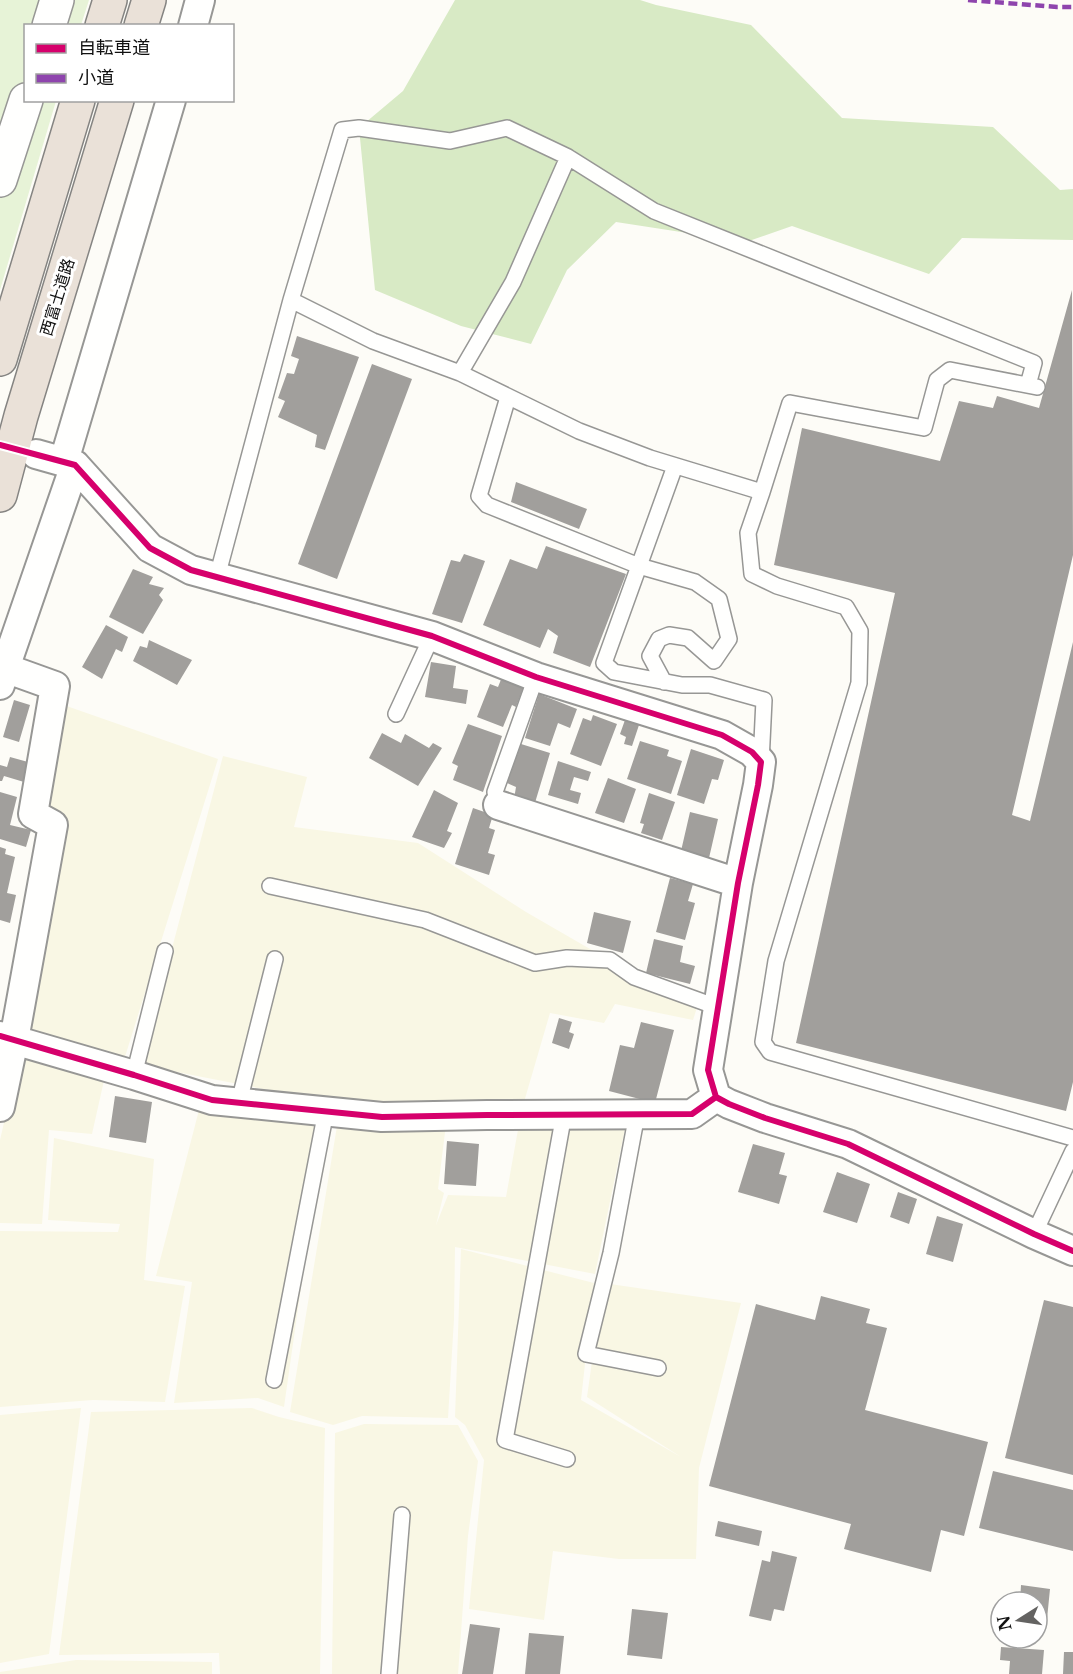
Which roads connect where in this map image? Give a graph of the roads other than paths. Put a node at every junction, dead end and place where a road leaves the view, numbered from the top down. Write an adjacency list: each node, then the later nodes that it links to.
1 (57, 0): 5 (street)
2 (110, 0): 6 (highway)
3 (149, 0): 7 (highway)
4 (200, 0): 8 (street)
5 (50, 24)
6 (103, 24)
7 (142, 24)
8 (194, 24)
9 (25, 102): 14 (street)
10 (77, 102): 16 (highway)
11 (116, 102): 23 (highway, 西富士道路)
12 (170, 102): 20 (street)
13 (568, 157): 15 (lane); 17 (lane); 22 (lane)
14 (0, 180)
15 (291, 300): 17 (lane); 25 (lane)
16 (0, 359)
17 (460, 373): 18 (lane)
18 (508, 397): 21 (lane); 24 (lane)
19 (36, 454): 20 (street)
20 (69, 463): 25 (street); 28 (street)
21 (675, 466): 22 (lane); 24 (lane)
22 (762, 492): 48 (lane)
23 (0, 495)
24 (639, 566): 27 (lane); 30 (lane)
25 (218, 577): 26 (street)
26 (432, 636): 29 (street); 32 (lane)
27 (714, 661): 30 (lane); 31 (lane)
28 (2, 677): 40 (street)
29 (536, 677): 33 (street); 34 (lane)
30 (664, 682): 31 (lane)
31 (710, 685): 33 (lane)
32 (396, 714)
33 (761, 762): 35 (street)
34 (498, 805): 35 (street)
35 (738, 883): 39 (street)
36 (270, 886): 39 (lane)
37 (165, 951): 41 (lane)
38 (275, 959): 43 (lane)
39 (717, 1007): 42 (street)
40 (7, 1038): 41 (street); 44 (street)
41 (134, 1075): 43 (street)
42 (716, 1097): 47 (street); 50 (street)
43 (239, 1102): 45 (street)
44 (0, 1107)
45 (326, 1111): 46 (street); 53 (lane)
46 (564, 1114): 47 (street); 54 (lane)
47 (637, 1114): 52 (lane)
48 (1073, 1138)
49 (1073, 1151): 50 (lane)
50 (1034, 1234): 51 (street)
51 (1073, 1251)
52 (658, 1368)
53 (274, 1380)
54 (567, 1459)
55 (402, 1515): 56 (lane)
56 (388, 1674)

